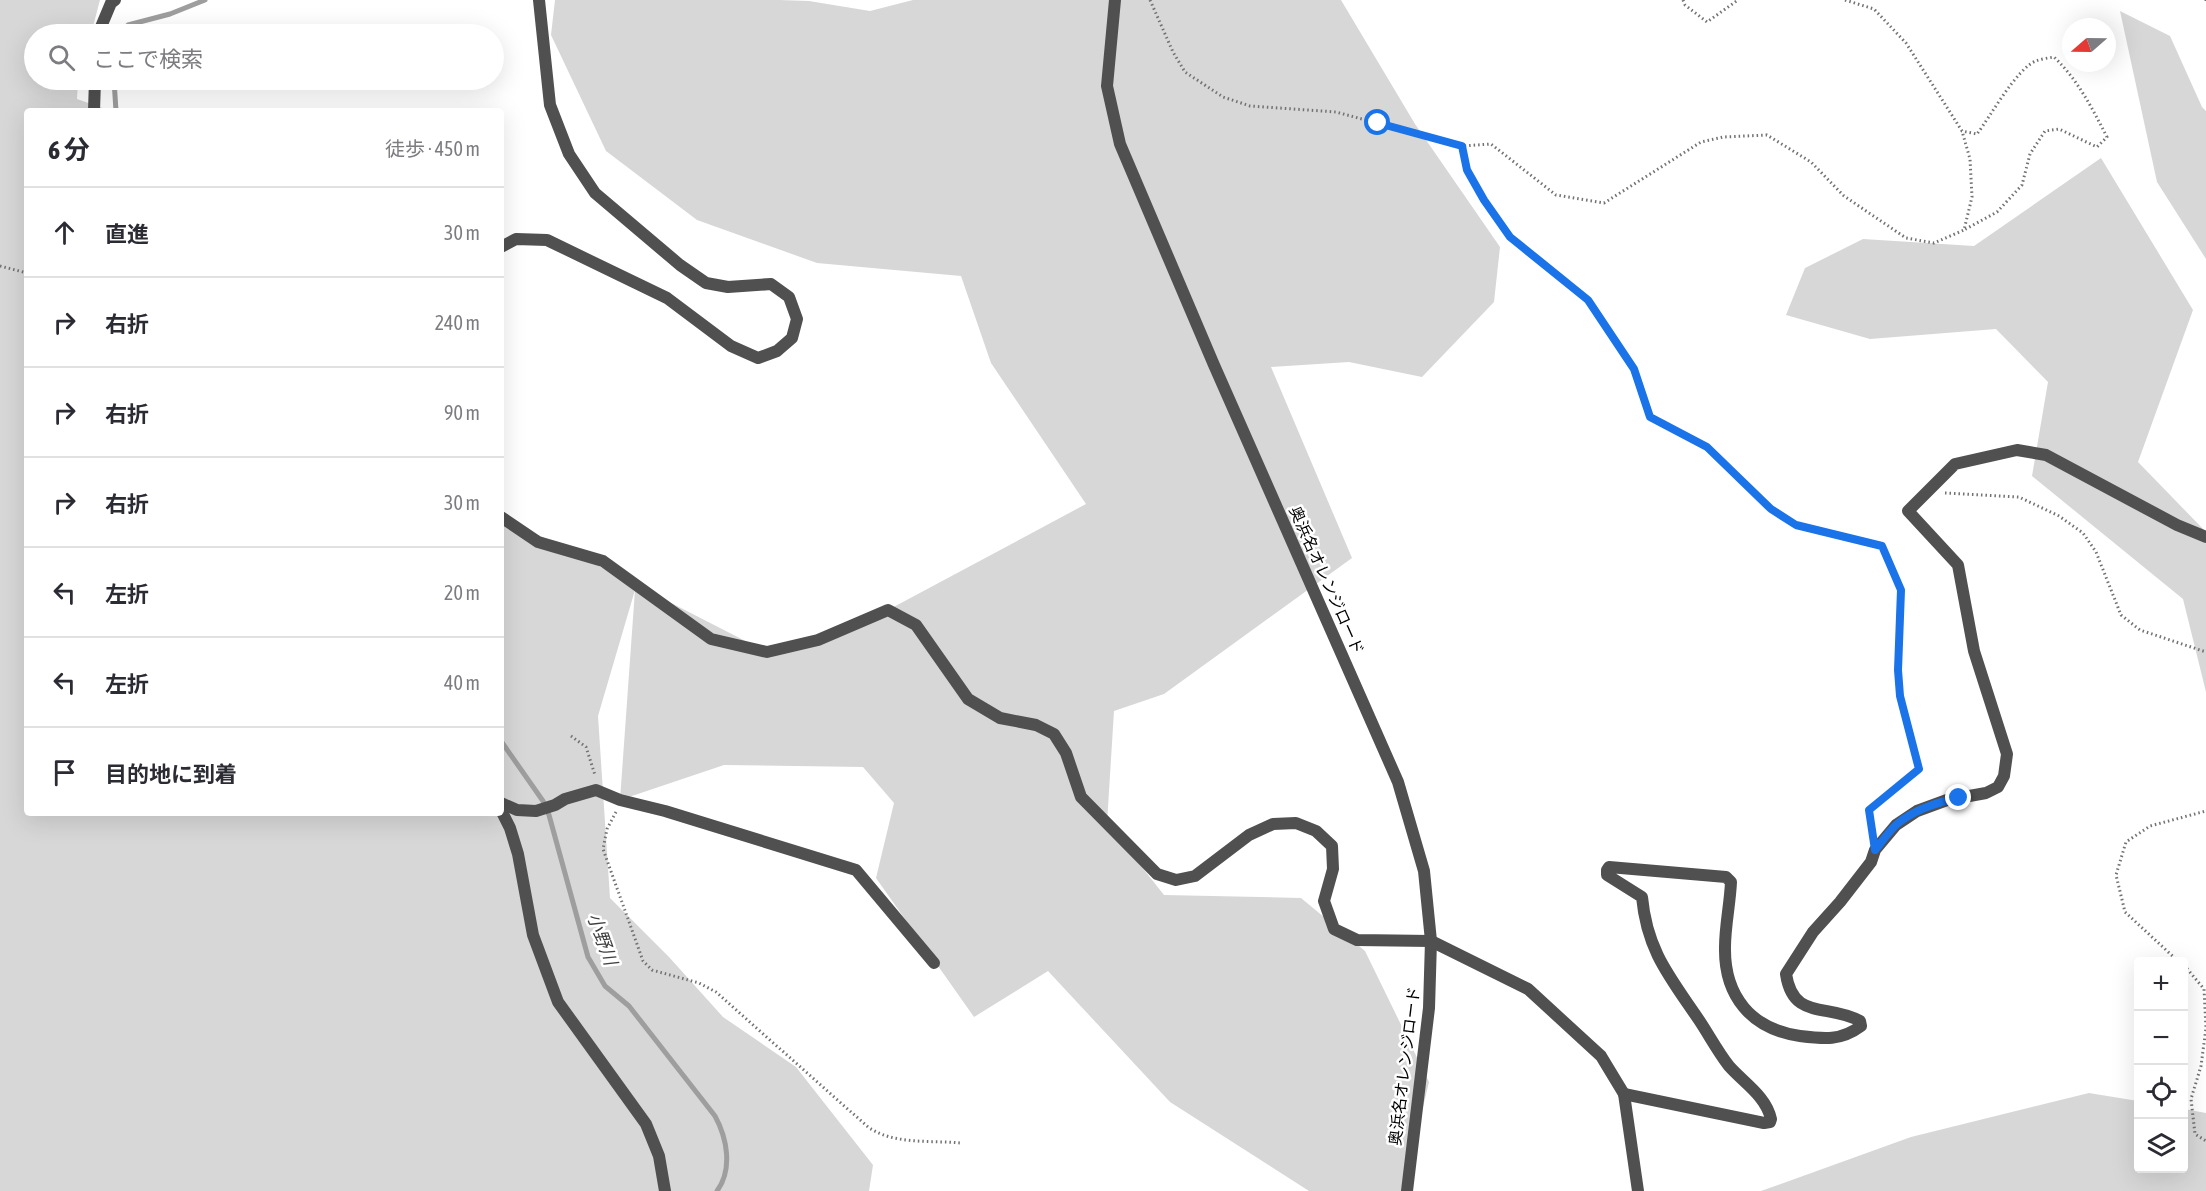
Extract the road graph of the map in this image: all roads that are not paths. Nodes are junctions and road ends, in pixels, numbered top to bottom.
1 (115, 0) edge
2 (539, 0) edge
3 (1115, 0) edge
4 (102, 24) edge
5 (95, 90) edge
6 (94, 108) edge
7 (504, 245) edge
8 (504, 519) edge
9 (2206, 537) edge
10 (504, 804) edge
11 (504, 816) edge
12 (1431, 941) junction
13 (934, 963) dead end
14 (1624, 1094) junction
15 (665, 1191) edge
16 (1407, 1191) edge
17 (1638, 1191) edge

1 - 4 street
2 - 7 street
3 - 12 street, 奥浜名オレンジロード
5 - 6 street
8 - 12 street
9 - 14 street
10 - 13 street
11 - 15 street
12 - 14 street
12 - 16 street, 奥浜名オレンジロード
14 - 17 street

